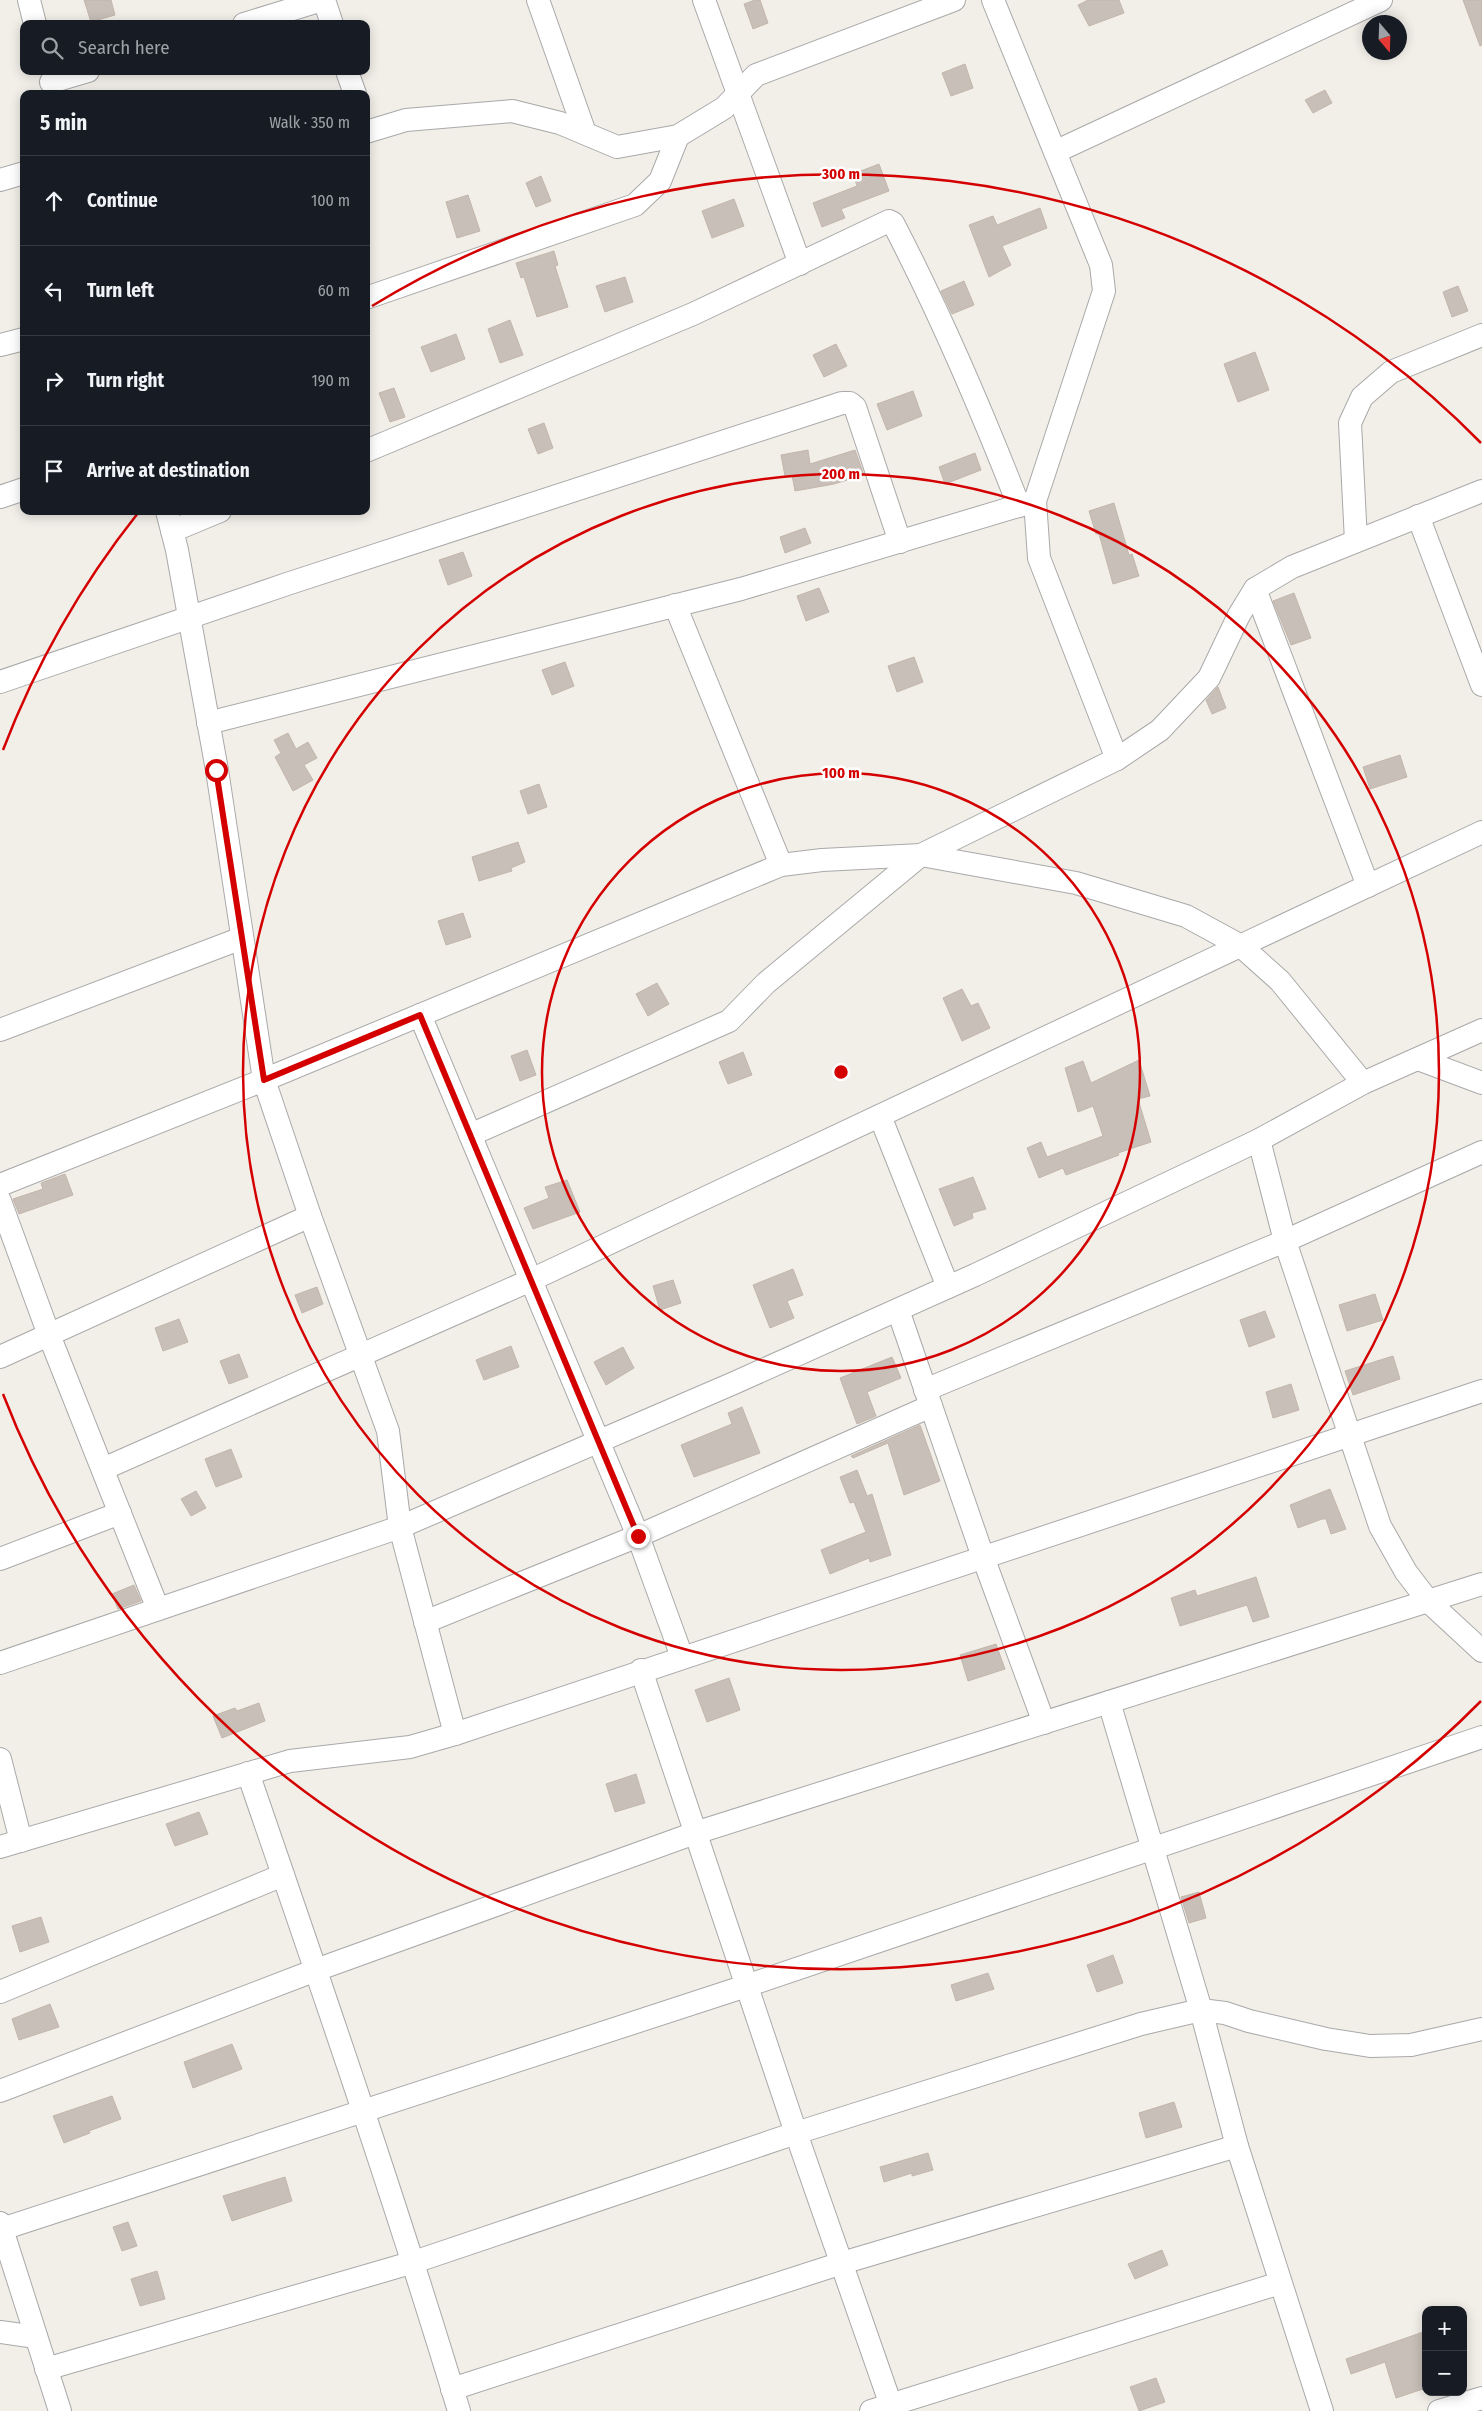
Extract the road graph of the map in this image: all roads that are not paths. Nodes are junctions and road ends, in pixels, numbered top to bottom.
1 (28, 0) edge
2 (323, 0) edge
3 (538, 0) edge
4 (704, 0) edge
5 (954, 0) edge
6 (1381, 0) edge
7 (1000, 2) edge
8 (34, 20) edge
9 (257, 20) edge
10 (330, 20) edge
11 (75, 75) edge
12 (348, 75) edge
13 (51, 82) edge
14 (354, 90) edge
15 (738, 93) junction
16 (370, 130) edge
17 (584, 133) junction
18 (678, 136) junction
19 (1055, 152) junction
20 (20, 174) edge
21 (0, 180) edge
22 (800, 264) junction
23 (370, 297) edge
24 (1482, 335) edge
25 (20, 340) edge
26 (0, 345) edge
27 (370, 448) edge
28 (20, 490) edge
29 (1482, 490) edge
30 (0, 497) edge
31 (1027, 504) junction
32 (200, 515) edge
33 (1418, 516) junction
34 (170, 521) edge
35 (1356, 541) junction
36 (900, 542) junction
37 (1255, 589) junction
38 (676, 605) junction
39 (189, 616) junction
40 (0, 682) edge
41 (1482, 685) edge
42 (208, 723) junction
43 (1117, 759) junction
44 (1482, 832) edge
45 (920, 854) junction
46 (781, 865) junction
47 (1368, 886) junction
48 (242, 938) junction
49 (1241, 946) junction
50 (420, 1015) junction
51 (0, 1030) edge
52 (1482, 1030) edge
53 (1418, 1059) junction
54 (264, 1080) junction
55 (1363, 1083) junction
56 (1482, 1083) edge
57 (880, 1116) junction
58 (470, 1134) junction
59 (1259, 1140) junction
60 (1482, 1152) edge
61 (0, 1184) edge
62 (0, 1201) edge
63 (310, 1216) junction
64 (1285, 1241) junction
65 (531, 1280) junction
66 (948, 1287) junction
67 (898, 1310) junction
68 (49, 1335) junction
69 (0, 1357) edge
70 (360, 1357) junction
71 (1482, 1391) edge
72 (928, 1398) junction
73 (1351, 1434) junction
74 (599, 1441) junction
75 (103, 1469) junction
76 (120, 1513) junction
77 (400, 1527) junction
78 (638, 1536) junction
79 (983, 1556) junction
80 (0, 1559) edge
81 (1482, 1584) edge
82 (1429, 1602) junction
83 (158, 1609) junction
84 (425, 1622) junction
85 (1482, 1651) edge
86 (682, 1656) junction
87 (0, 1663) edge
88 (641, 1670) junction
89 (1109, 1702) junction
90 (1044, 1723) junction
91 (455, 1734) junction
92 (1482, 1737) edge
93 (0, 1759) edge
94 (248, 1773) junction
95 (695, 1833) junction
96 (10, 1844) edge
97 (1152, 1850) junction
98 (283, 1875) junction
99 (316, 1970) junction
100 (746, 1986) junction
101 (0, 1992) edge
102 (1201, 2010) junction
103 (1482, 2029) edge
104 (0, 2091) edge
105 (364, 2110) junction
106 (796, 2133) junction
107 (1236, 2146) junction
108 (1, 2226) edge
109 (414, 2262) junction
110 (842, 2264) junction
111 (1280, 2283) junction
112 (0, 2332) edge
113 (36, 2337) junction
114 (46, 2369) junction
115 (1482, 2398) edge
116 (454, 2405) edge
117 (885, 2409) edge
118 (60, 2411) edge
119 (1322, 2411) edge
120 (1439, 2411) edge

1 - 8 street
2 - 9 street
2 - 10 street
3 - 17 street
4 - 15 street
5 - 15 street
6 - 19 street
7 - 19 street
11 - 13 street
12 - 14 street
15 - 18 street
15 - 22 street
16 - 17 street
17 - 18 street
18 - 23 street
19 - 31 street
20 - 21 street
22 - 27 street
22 - 31 street
24 - 35 street
25 - 26 street
28 - 30 street
29 - 33 street
31 - 36 street
31 - 43 street
32 - 34 street
33 - 35 street
33 - 41 street
34 - 39 street
35 - 37 street
36 - 38 street
36 - 39 street
37 - 43 street
37 - 47 street
38 - 42 street
38 - 46 street
39 - 40 street
39 - 42 street
42 - 48 street
43 - 45 street
44 - 47 street
45 - 46 street
45 - 49 street
45 - 58 street
46 - 50 street
47 - 49 street
48 - 51 street
48 - 54 street
49 - 55 street
49 - 57 street
50 - 54 street
50 - 58 street
52 - 53 street
53 - 55 street
53 - 56 street
54 - 61 street
54 - 63 street
55 - 59 street
57 - 65 street
57 - 66 street
58 - 65 street
59 - 64 street
59 - 66 street
60 - 64 street
62 - 68 street
63 - 68 street
63 - 70 street
64 - 72 street
64 - 73 street
65 - 70 street
65 - 74 street
66 - 67 street
67 - 72 street
67 - 74 street
68 - 69 street
68 - 75 street
70 - 75 street
70 - 77 street
71 - 73 street
72 - 78 street
72 - 79 street
73 - 79 street
73 - 82 street
74 - 77 street
74 - 78 street
75 - 76 street
76 - 80 street
76 - 83 street
77 - 83 street
77 - 84 street
78 - 84 street
78 - 86 street
79 - 86 street
79 - 90 street
81 - 82 street
82 - 85 street
82 - 89 street
83 - 87 street
84 - 91 street
86 - 88 street
88 - 91 street
88 - 95 street
89 - 90 street
89 - 97 street
90 - 95 street
91 - 94 street
92 - 97 street
93 - 96 street
94 - 96 street
94 - 98 street
95 - 99 street
95 - 100 street
97 - 100 street
97 - 102 street
98 - 99 street
98 - 101 street
99 - 104 street
99 - 105 street
100 - 105 street
100 - 106 street
102 - 103 street
102 - 106 street
102 - 107 street
105 - 108 street
105 - 109 street
106 - 109 street
106 - 110 street
107 - 110 street
107 - 111 street
108 - 113 street
109 - 114 street
109 - 116 street
110 - 116 street
110 - 117 street
111 - 117 street
111 - 119 street
112 - 113 street
113 - 114 street
114 - 118 street
115 - 120 street

